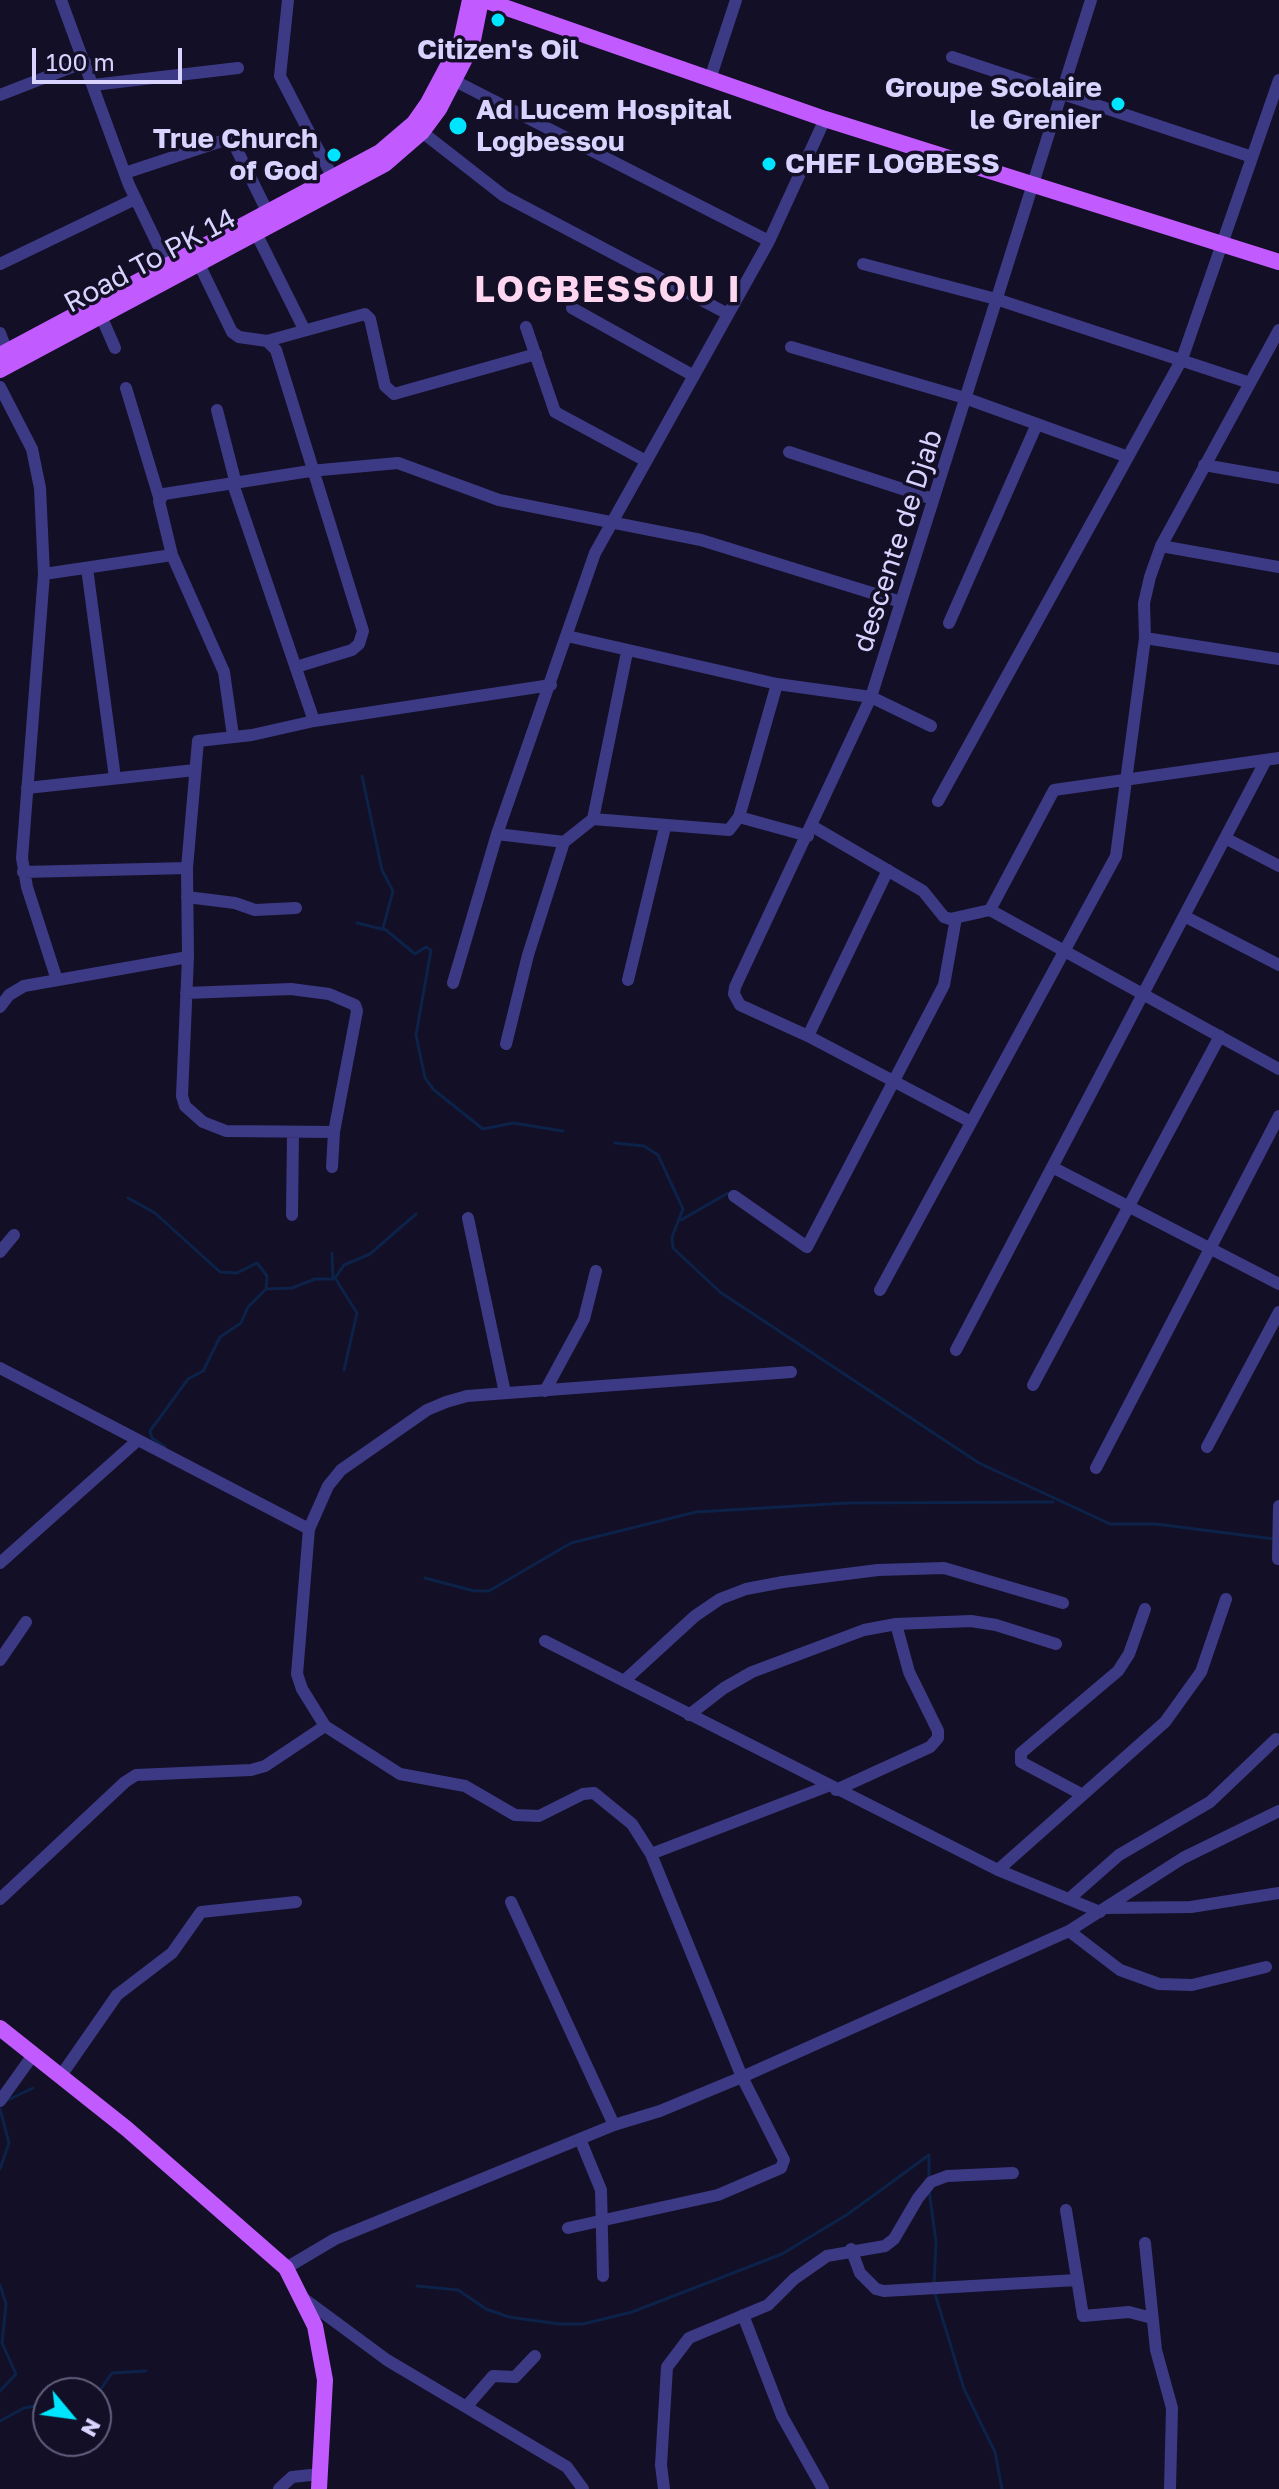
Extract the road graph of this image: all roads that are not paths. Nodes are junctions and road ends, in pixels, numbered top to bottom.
1 (61, 0) edge
2 (288, 0) edge
3 (470, 0) edge
4 (482, 0) edge
5 (736, 0) edge
6 (1091, 0) edge
7 (472, 24) junction
8 (952, 57) dead end
9 (85, 62) junction
10 (238, 68) dead end
11 (710, 79) junction
12 (1279, 80) edge
13 (455, 81) junction
14 (93, 85) junction
15 (1061, 93) junction
16 (0, 95) edge
17 (825, 119) junction
18 (1264, 124) junction
19 (1279, 128) edge
20 (422, 132) junction
21 (1252, 157) junction
22 (125, 173) junction
23 (334, 180) junction
24 (1033, 184) junction
25 (135, 199) junction
26 (267, 211) junction
27 (256, 233) junction
28 (769, 241) junction
29 (1222, 244) junction
30 (1279, 262) edge
31 (0, 264) edge
32 (199, 264) junction
33 (863, 264) dead end
34 (168, 266) junction
35 (996, 299) junction
36 (572, 308) dead end
37 (728, 314) junction
38 (101, 316) junction
39 (526, 327) dead end
40 (304, 329) junction
41 (1279, 330) edge
42 (0, 333) edge
43 (267, 341) junction
44 (791, 347) dead end
45 (115, 348) dead end
46 (536, 354) junction
47 (1182, 359) junction
48 (5, 360) edge
49 (694, 376) junction
50 (1250, 383) junction
51 (0, 387) edge
52 (126, 388) dead end
53 (967, 399) junction
54 (217, 410) dead end
55 (1037, 424) junction
56 (789, 452) dead end
57 (1128, 457) junction
58 (646, 461) junction
59 (1204, 465) junction
60 (310, 471) junction
61 (1279, 478) edge
62 (234, 484) junction
63 (159, 497) junction
64 (933, 499) junction
65 (613, 521) junction
66 (1161, 546) junction
67 (172, 555) junction
68 (1279, 567) edge
69 (87, 568) junction
70 (44, 574) junction
71 (901, 602) junction
72 (949, 623) dead end
73 (567, 636) junction
74 (1145, 638) junction
75 (627, 652) junction
76 (1279, 659) edge
77 (296, 667) junction
78 (777, 684) junction
79 (551, 685) junction
80 (872, 697) junction
81 (314, 721) junction
82 (931, 726) dead end
83 (233, 736) junction
84 (1272, 759) edge
85 (195, 770) junction
86 (115, 778) junction
87 (1125, 782) junction
88 (27, 788) junction
89 (938, 801) dead end
90 (739, 817) junction
91 (593, 819) junction
92 (665, 827) junction
93 (810, 831) junction
94 (497, 834) junction
95 (1225, 838) junction
96 (564, 842) junction
97 (1279, 866) edge
98 (187, 868) junction
99 (888, 870) junction
100 (23, 872) junction
101 (187, 897) junction
102 (296, 908) dead end
103 (990, 910) junction
104 (1184, 916) junction
105 (956, 918) junction
106 (1064, 951) junction
107 (188, 957) junction
108 (1279, 965) edge
109 (57, 980) junction
110 (628, 980) dead end
111 (453, 983) dead end
112 (186, 993) junction
113 (1143, 994) junction
114 (0, 1007) edge
115 (808, 1036) junction
116 (1220, 1036) junction
117 (506, 1044) dead end
118 (1279, 1069) edge
119 (894, 1082) junction
120 (1279, 1116) edge
121 (971, 1122) junction
122 (293, 1132) junction
123 (334, 1132) junction
124 (332, 1167) dead end
125 (1052, 1167) junction
126 (734, 1196) dead end
127 (1129, 1207) junction
128 (292, 1215) dead end
129 (468, 1218) dead end
130 (14, 1235) dead end
131 (1209, 1248) junction
132 (0, 1252) edge
133 (596, 1271) dead end
134 (1279, 1284) edge
135 (880, 1290) dead end
136 (1279, 1312) edge
137 (956, 1350) dead end
138 (0, 1368) edge
139 (791, 1372) dead end
140 (1033, 1385) dead end
141 (545, 1391) junction
142 (505, 1393) junction
143 (138, 1440) junction
144 (1207, 1447) dead end
145 (1096, 1468) dead end
146 (1279, 1506) edge
147 (309, 1529) junction
148 (1278, 1559) edge
149 (0, 1563) edge
150 (1226, 1599) dead end
151 (1063, 1603) dead end
152 (1145, 1609) dead end
153 (26, 1622) dead end
154 (896, 1624) junction
155 (545, 1641) dead end
156 (1056, 1644) dead end
157 (0, 1660) edge
158 (624, 1681) junction
159 (689, 1715) junction
160 (325, 1726) junction
161 (1276, 1739) dead end
162 (832, 1788) junction
163 (1083, 1795) junction
164 (1279, 1811) edge
165 (651, 1854) junction
166 (998, 1870) junction
167 (1279, 1893) edge
168 (0, 1899) edge
169 (1069, 1899) junction
170 (296, 1902) dead end
171 (511, 1902) dead end
172 (1104, 1910) junction
173 (1069, 1931) junction
174 (1266, 1967) dead end
175 (0, 2028) edge
176 (33, 2055) junction
177 (60, 2077) junction
178 (742, 2077) junction
179 (0, 2101) edge
180 (614, 2125) junction
181 (580, 2139) junction
182 (1013, 2173) dead end
183 (1066, 2210) dead end
184 (602, 2220) junction
185 (568, 2228) dead end
186 (1145, 2243) dead end
187 (851, 2249) junction
188 (286, 2268) junction
189 (603, 2276) dead end
190 (1077, 2280) junction
191 (300, 2296) junction
192 (743, 2315) junction
193 (1152, 2318) junction
194 (535, 2356) dead end
195 (466, 2407) junction
196 (319, 2482) edge
197 (279, 2489) edge
198 (583, 2489) edge
199 (664, 2489) edge
200 (823, 2489) edge
201 (1170, 2489) edge

1 - 9 street
2 - 23 street
3 - 7 main road
4 - 7 main road
4 - 11 main road
5 - 11 street
6 - 15 street
7 - 13 main road, Road To PK 14
7 - 23 main road, Road To PK 14
8 - 15 street
9 - 14 street
9 - 16 street
10 - 14 street
11 - 17 main road
12 - 18 street
13 - 20 main road, Road To PK 14
13 - 28 street
14 - 22 street
15 - 21 street
15 - 24 street
17 - 24 main road
17 - 28 street
18 - 19 street
18 - 21 street
20 - 27 main road, Road To PK 14
20 - 37 street
21 - 29 street
22 - 25 street
22 - 26 street
23 - 26 main road, Road To PK 14
24 - 29 main road
24 - 35 street
25 - 31 street
25 - 34 street
26 - 34 main road, Road To PK 14
27 - 32 main road, Road To PK 14
27 - 40 street
28 - 37 street
29 - 30 main road
29 - 47 street
32 - 38 main road, Road To PK 14
32 - 43 street
33 - 35 street
34 - 48 main road, Road To PK 14
35 - 47 street
35 - 53 street
36 - 49 street
37 - 49 street
38 - 45 street
38 - 48 main road, Road To PK 14
39 - 46 street
40 - 43 street
40 - 46 street
41 - 50 street
42 - 48 street
43 - 60 street
44 - 53 street
46 - 58 street
47 - 50 street
47 - 57 street
49 - 58 street
50 - 59 street
51 - 70 street
52 - 63 street
53 - 55 street
53 - 64 street
53 - 80 street, descente de Djab
54 - 62 street
55 - 57 street
55 - 72 street
56 - 64 street
57 - 89 street
58 - 65 street
59 - 61 street
59 - 66 street
60 - 62 street
60 - 65 street
60 - 77 street
62 - 63 street
62 - 77 street
63 - 67 street
64 - 71 street
65 - 71 street
65 - 73 street
66 - 68 street
66 - 74 street
67 - 69 street
67 - 83 street
69 - 70 street
69 - 86 street
70 - 88 street
71 - 80 street
73 - 75 street
73 - 79 street
74 - 76 street
74 - 87 street
75 - 78 street
75 - 91 street
77 - 81 street
78 - 80 street
78 - 90 street
79 - 81 street
79 - 94 street
80 - 82 street
80 - 93 street
81 - 83 street
83 - 85 street
84 - 87 street
84 - 95 street
85 - 86 street
85 - 98 street
86 - 88 street
87 - 103 street
87 - 106 street
88 - 100 street
90 - 92 street
90 - 93 street
91 - 92 street
91 - 96 street
92 - 110 street
93 - 99 street
93 - 115 street
94 - 96 street
94 - 111 street
95 - 97 street
95 - 104 street
96 - 117 street
98 - 100 street
98 - 101 street
99 - 105 street
99 - 115 street
100 - 109 street
101 - 102 street
101 - 107 street
103 - 105 street
103 - 106 street
104 - 108 street
104 - 113 street
105 - 119 street
106 - 113 street
106 - 121 street
107 - 109 street
107 - 112 street
109 - 114 street
112 - 122 street
112 - 123 street
113 - 116 street
113 - 125 street
115 - 119 street
116 - 118 street
116 - 127 street
119 - 121 street
119 - 126 street
120 - 131 street
121 - 135 street
122 - 123 street
122 - 128 street
123 - 124 street
125 - 127 street
125 - 137 street
127 - 131 street
127 - 140 street
129 - 142 street
130 - 132 street
131 - 134 street
131 - 145 street
133 - 141 street
136 - 144 street
138 - 143 street
139 - 141 street
141 - 142 street
142 - 147 street
143 - 147 street
143 - 149 street
146 - 148 street
147 - 160 street
150 - 163 street
151 - 158 street
152 - 163 street
153 - 157 street
154 - 156 street
154 - 159 street
154 - 162 street
155 - 158 street
158 - 159 street
159 - 162 street
160 - 165 street
160 - 168 street
161 - 169 street
162 - 165 street
162 - 166 street
163 - 166 street
164 - 172 street
165 - 178 street
166 - 169 street
167 - 172 street
169 - 172 street
170 - 177 street
171 - 180 street
172 - 173 street
173 - 174 street
173 - 178 street
175 - 176 main road
176 - 177 main road
176 - 179 street
177 - 188 main road
178 - 180 street
178 - 184 street
180 - 181 street
181 - 184 street
181 - 188 street
182 - 187 street
183 - 190 street
184 - 185 street
184 - 189 street
186 - 193 street
187 - 190 street
187 - 192 street
188 - 191 main road
190 - 193 street
191 - 195 street
191 - 196 main road
192 - 199 street
192 - 200 street
193 - 201 street
194 - 195 street
195 - 198 street
196 - 197 street

